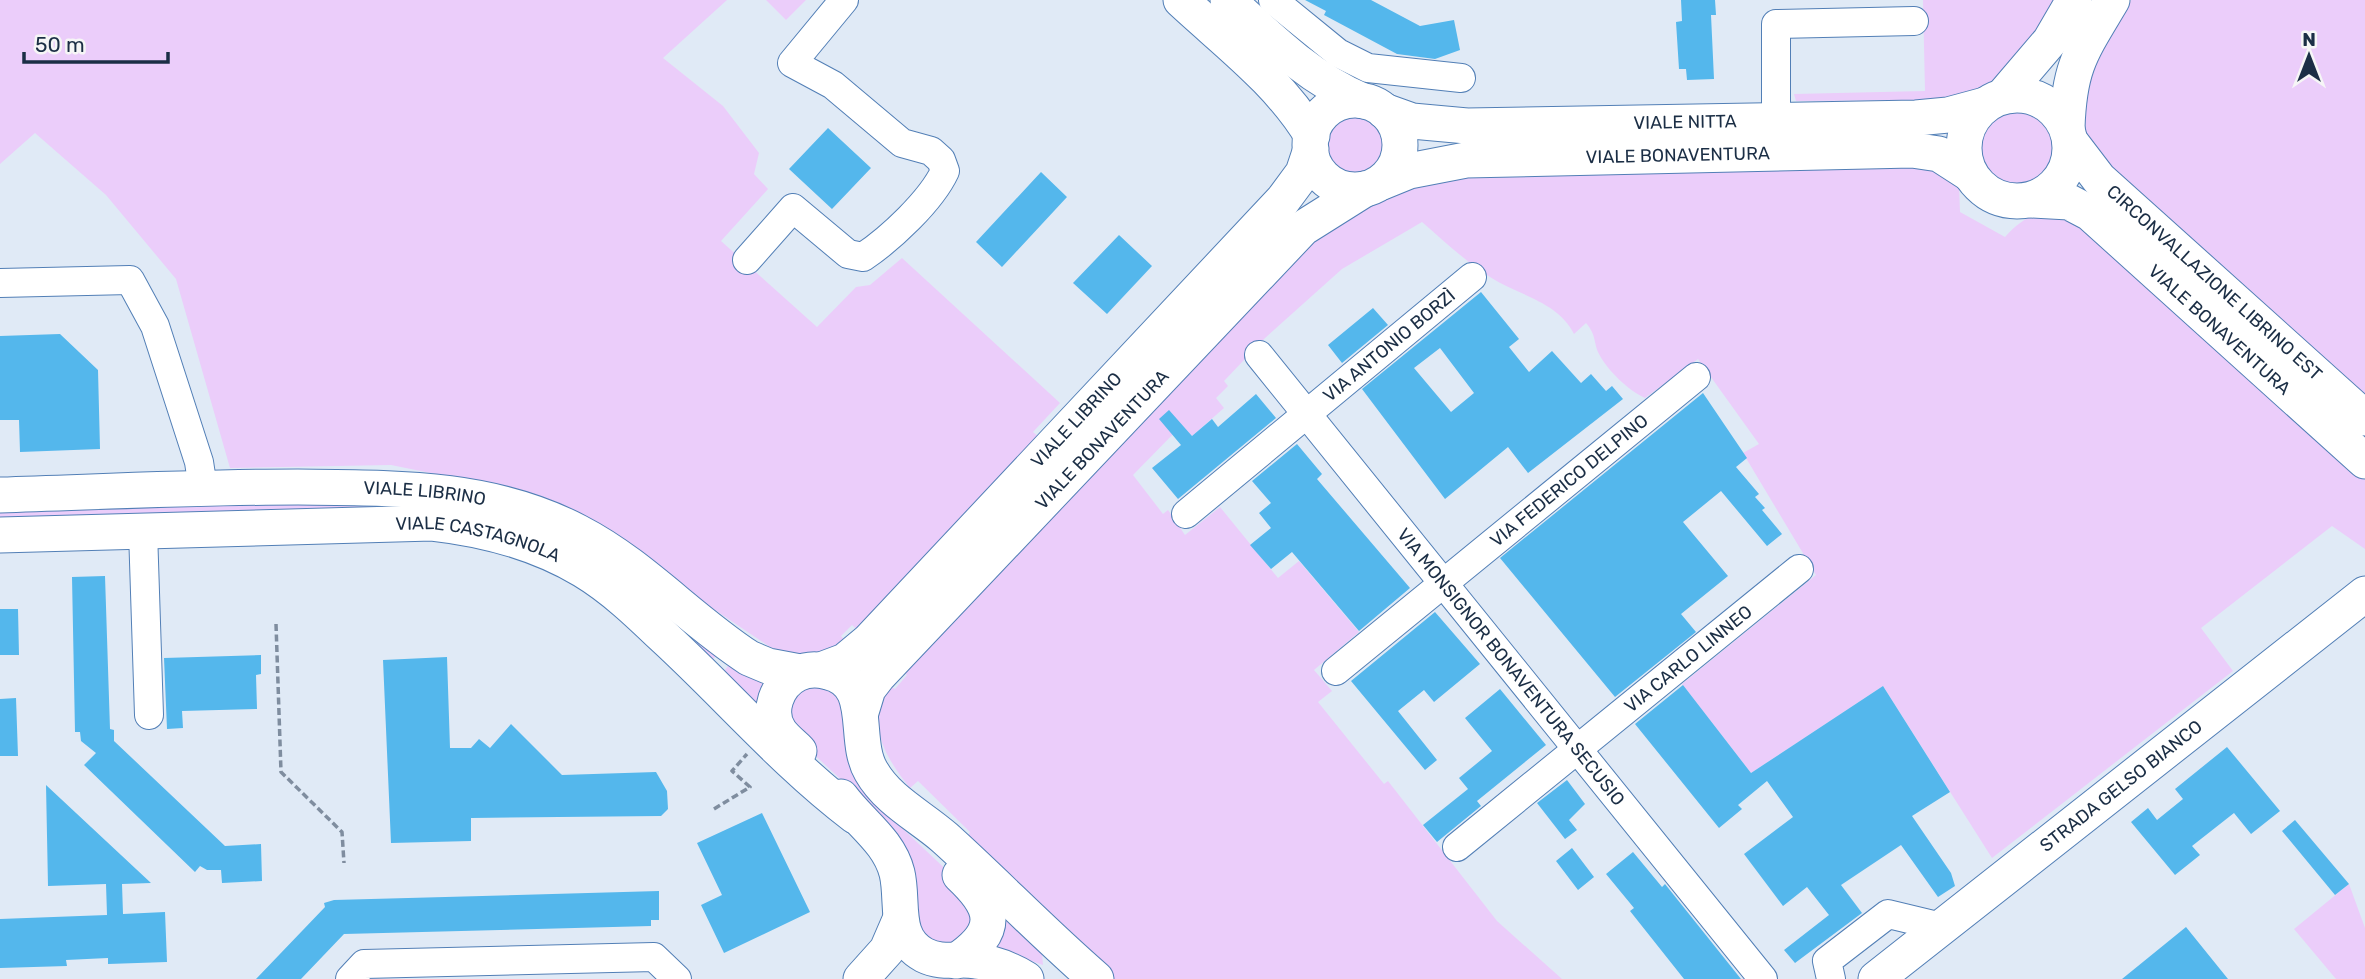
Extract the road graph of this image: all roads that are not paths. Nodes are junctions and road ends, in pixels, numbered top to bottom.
1 (844, 0) edge
2 (1181, 0) edge
3 (1227, 0) edge
4 (1273, 0) edge
5 (2074, 0) edge
6 (2112, 0) edge
7 (1914, 20) dead end
8 (1461, 78) dead end
9 (1994, 101) junction
10 (1373, 106) junction
11 (1776, 121) junction
12 (2068, 135) junction
13 (1311, 143) junction
14 (1970, 174) junction
15 (1373, 185) junction
16 (2031, 200) junction
17 (747, 260) dead end
18 (1472, 277) dead end
19 (0, 283) edge
20 (1259, 355) dead end
21 (1696, 377) dead end
22 (1307, 415) junction
23 (2365, 418) edge
24 (1061, 457) junction
25 (2365, 461) edge
26 (203, 488) junction
27 (0, 495) edge
28 (1186, 514) dead end
29 (144, 531) junction
30 (0, 535) edge
31 (1799, 569) dead end
32 (1442, 582) junction
33 (2365, 594) edge
34 (880, 651) junction
35 (810, 671) junction
36 (1336, 671) dead end
37 (861, 712) junction
38 (149, 715) dead end
39 (1577, 749) junction
40 (899, 804) junction
41 (855, 816) junction
42 (1457, 846) dead end
43 (900, 920) junction
44 (1942, 927) junction
45 (1037, 928) junction
46 (950, 961) junction
47 (350, 979) edge
48 (677, 979) edge
49 (861, 979) edge
50 (906, 979) edge
51 (1026, 979) edge
52 (1081, 979) edge
53 (1096, 979) edge
54 (1763, 979) edge
55 (1831, 979) edge
56 (1876, 979) edge

1 - 17 street
2 - 13 main road
3 - 10 main road, VIALE NITTA
4 - 8 street
5 - 9 main road
6 - 12 main road
7 - 11 street
9 - 11 main road, VIALE NITTA
9 - 12 main road
9 - 14 main road
10 - 11 main road, VIALE NITTA
10 - 13 main road
10 - 15 main road
12 - 16 main road
12 - 23 main road, CIRCONVALLAZIONE LIBRINO EST
13 - 15 main road
13 - 24 main road, VIALE LIBRINO
14 - 15 main road, VIALE BONAVENTURA
14 - 16 main road
15 - 24 main road, VIALE BONAVENTURA
16 - 25 main road, VIALE BONAVENTURA
18 - 22 street, VIA ANTONIO BORZÌ
19 - 26 street
20 - 22 street, VIA MONSIGNOR BONAVENTURA SECUSIO
21 - 32 street, VIA FEDERICO DELPINO
22 - 28 street, VIA ANTONIO BORZÌ
22 - 32 street, VIA MONSIGNOR BONAVENTURA SECUSIO
24 - 34 main road, VIALE BONAVENTURA
26 - 27 main road, VIALE LIBRINO
26 - 35 main road, VIALE LIBRINO
29 - 30 main road, VIALE CASTAGNOLA
29 - 38 street
29 - 41 main road, VIALE CASTAGNOLA
31 - 39 street, VIA CARLO LINNEO
32 - 36 street, VIA FEDERICO DELPINO
32 - 39 street, VIA MONSIGNOR BONAVENTURA SECUSIO
33 - 44 main road, STRADA GELSO BIANCO
34 - 35 main road
34 - 37 main road, VIALE BONAVENTURA
35 - 37 main road, VIALE LIBRINO
35 - 41 main road
37 - 40 main road
39 - 42 street, VIA CARLO LINNEO
39 - 54 street, VIA MONSIGNOR BONAVENTURA SECUSIO
40 - 45 main road
40 - 46 main road
41 - 43 main road
43 - 46 main road
43 - 49 main road
44 - 55 street
44 - 56 main road, STRADA GELSO BIANCO
45 - 52 main road
45 - 53 main road
46 - 50 main road
46 - 51 main road
47 - 48 street

